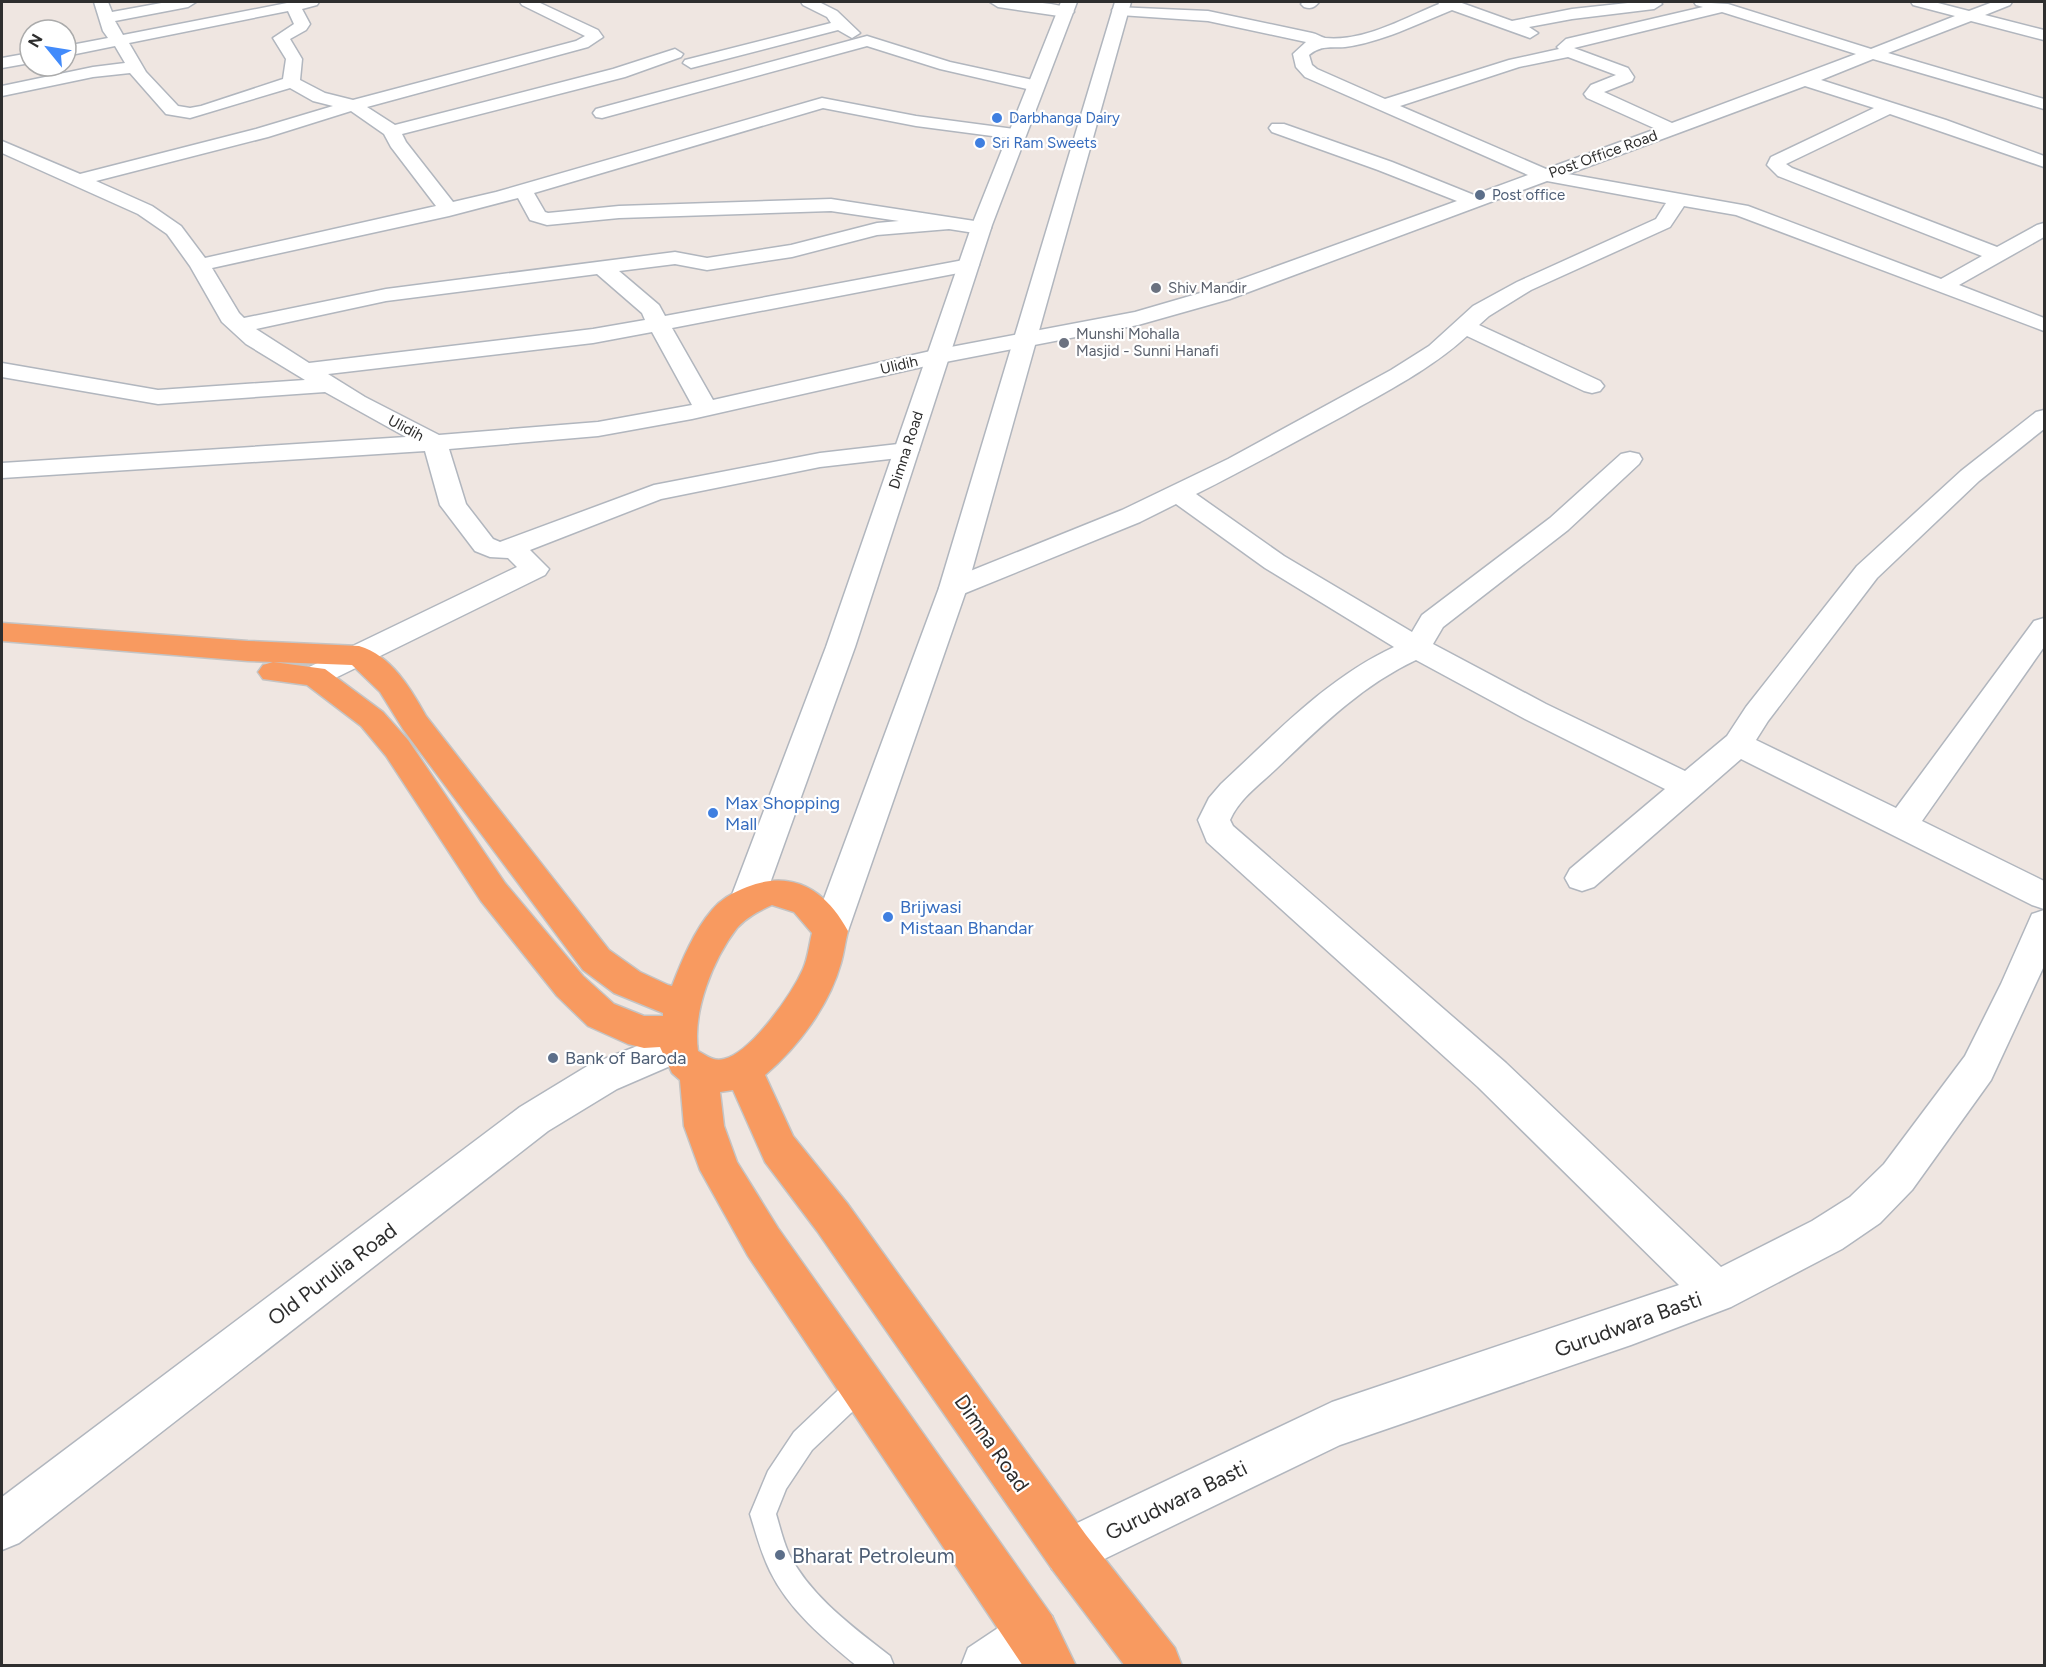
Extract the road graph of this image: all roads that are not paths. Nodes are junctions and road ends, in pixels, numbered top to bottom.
1 (188, 2) edge
2 (312, 2) edge
3 (527, 2) edge
4 (815, 2) edge
5 (998, 2) edge
6 (1667, 2) edge
7 (1701, 2) edge
8 (1918, 2) edge
9 (2005, 2) edge
10 (1449, 3) edge
11 (1731, 4) edge
12 (282, 5) edge
13 (1121, 6) edge
14 (1068, 7) edge
15 (104, 10) edge
16 (1974, 15) junction
17 (841, 26) junction
18 (1511, 26) junction
19 (2044, 35) edge
20 (119, 40) junction
21 (867, 41) junction
22 (1314, 43) junction
23 (78, 49) edge
24 (1567, 49) junction
25 (675, 54) dead end
26 (1872, 54) junction
27 (18, 60) edge
28 (2, 63) edge
29 (691, 63) dead end
30 (136, 67) junction
31 (619, 74) junction
32 (1805, 80) junction
33 (291, 82) junction
34 (1036, 86) junction
35 (2034, 86) dead end
36 (2, 91) edge
37 (2013, 95) junction
38 (656, 99) junction
39 (2044, 104) edge
40 (353, 105) junction
41 (1385, 105) junction
42 (1890, 107) junction
43 (676, 111) dead end
44 (602, 113) dead end
45 (695, 124) dead end
46 (1278, 128) dead end
47 (1671, 129) junction
48 (392, 131) junction
49 (1015, 134) junction
50 (715, 136) junction
51 (6, 152) edge
52 (2044, 162) edge
53 (1544, 175) junction
54 (79, 180) junction
55 (523, 190) junction
56 (1680, 198) junction
57 (1473, 201) junction
58 (449, 210) junction
59 (946, 224) junction
60 (981, 228) junction
61 (2044, 229) edge
62 (1998, 255) junction
63 (200, 265) junction
64 (969, 265) junction
65 (600, 266) junction
66 (1943, 286) junction
67 (658, 322) junction
68 (2044, 325) edge
69 (240, 326) junction
70 (1464, 326) junction
71 (1024, 340) junction
72 (935, 357) junction
73 (2, 370) edge
74 (304, 370) junction
75 (330, 385) junction
76 (1592, 386) dead end
77 (706, 409) junction
78 (2044, 417) edge
79 (435, 443) junction
80 (907, 450) junction
81 (1630, 459) dead end
82 (2, 471) edge
83 (1177, 493) junction
84 (513, 548) junction
85 (953, 588) junction
86 (2044, 627) edge
87 (2, 632) edge
88 (1417, 648) junction
89 (2, 650) edge
90 (359, 656) junction
91 (315, 675) junction
92 (1738, 744) junction
93 (1688, 786) junction
94 (1901, 825) junction
95 (1582, 878) dead end
96 (2044, 896) edge
97 (747, 900) junction
98 (2044, 924) edge
99 (830, 931) junction
100 (685, 1039) junction
101 (743, 1069) junction
102 (1716, 1292) junction
103 (861, 1386) junction
104 (2, 1526) edge
105 (1068, 1552) junction
106 (1042, 1650) edge
107 (880, 1665) edge
108 (986, 1665) edge
109 (1157, 1665) edge

1 - 15 street
2 - 12 street
3 - 40 street
4 - 17 street
5 - 14 street
6 - 18 street
7 - 11 street
8 - 16 street
9 - 16 street, Post Office Road
10 - 18 street
10 - 22 street
11 - 24 street
11 - 26 street
12 - 20 street
12 - 33 street
13 - 22 street
13 - 71 street
14 - 34 street, Dimna Road
15 - 20 street
16 - 19 street
16 - 26 street, Post Office Road
17 - 21 street
17 - 29 street
18 - 24 street
20 - 23 street
20 - 30 street
21 - 34 street
21 - 38 street
22 - 41 street
24 - 41 street
24 - 47 street
25 - 31 street
26 - 32 street, Post Office Road
26 - 37 street
27 - 28 street
30 - 33 street
30 - 36 street
31 - 38 street
31 - 48 street
32 - 42 street
32 - 47 street, Post Office Road
33 - 40 street
34 - 49 street, Dimna Road
35 - 37 street
37 - 39 street
38 - 43 street
38 - 44 street
40 - 48 street
40 - 54 street
41 - 53 street
42 - 52 street
42 - 62 street
45 - 50 street
46 - 57 street
47 - 53 street, Post Office Road
48 - 58 street
49 - 50 street
49 - 60 street, Dimna Road
50 - 55 street
51 - 54 street, Ulidih
53 - 56 street
53 - 57 street, Post Office Road
54 - 63 street, Ulidih
55 - 58 street
55 - 59 street
56 - 66 street
56 - 70 street
57 - 71 street, Post Office Road
58 - 63 street
59 - 60 street
59 - 65 street
60 - 64 street, Dimna Road
61 - 62 street
62 - 66 street
63 - 69 street, Ulidih
64 - 67 street
64 - 72 street, Dimna Road
65 - 67 street
65 - 69 street
66 - 68 street
67 - 74 street
67 - 77 street
69 - 74 street, Ulidih
70 - 76 street
70 - 83 street
71 - 72 street, Ulidih
71 - 85 street
72 - 77 street, Ulidih
72 - 80 street, Dimna Road
73 - 75 street
74 - 75 street, Ulidih
75 - 79 street, Ulidih
77 - 79 street, Ulidih
78 - 92 street
79 - 82 street
79 - 84 street
80 - 84 street
80 - 97 street, Dimna Road
81 - 88 street
83 - 85 street
83 - 88 street
84 - 90 street
85 - 99 street
86 - 94 street
87 - 90 highway
88 - 93 street
88 - 102 street
89 - 91 highway
90 - 91 street
90 - 100 highway
91 - 100 highway
92 - 93 street
92 - 94 street
93 - 95 street
94 - 96 street
97 - 99 highway
97 - 100 highway
98 - 102 street, Gurudwara Basti
99 - 101 highway
100 - 101 highway
100 - 103 highway
100 - 104 street, Old Purulia Road
101 - 105 highway, Dimna Road
102 - 105 street, Gurudwara Basti
103 - 106 highway
103 - 107 lane
105 - 109 highway, Dimna Road
106 - 108 street

